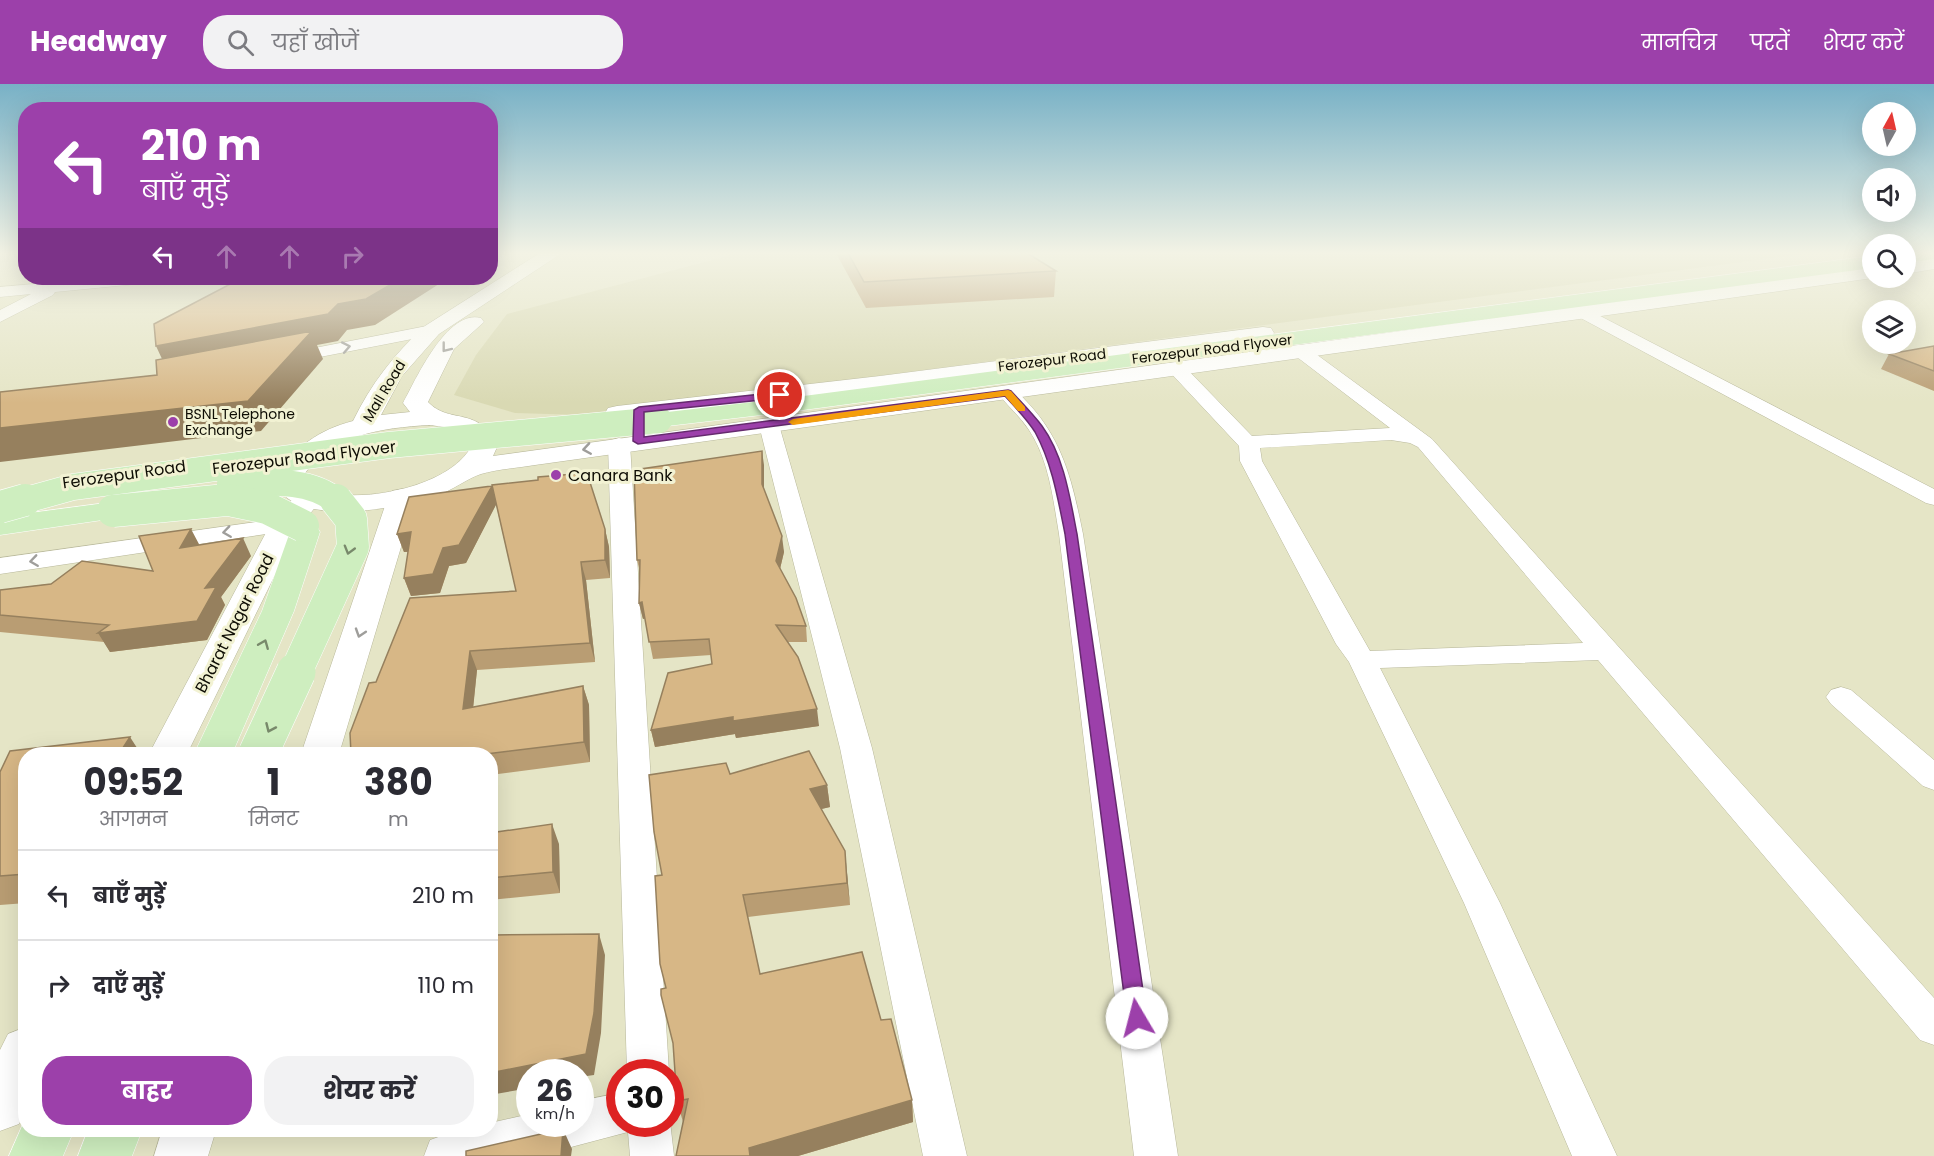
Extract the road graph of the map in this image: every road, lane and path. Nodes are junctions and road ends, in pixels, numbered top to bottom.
1 (27, 303) edge
2 (479, 303) edge
3 (499, 303) edge
4 (1497, 303) edge
5 (1562, 303) edge
6 (1640, 303) edge
7 (1581, 311) junction
8 (0, 317) edge
9 (432, 330) junction
10 (1299, 350) junction
11 (269, 362) edge
12 (1176, 369) junction
13 (1008, 393) junction
14 (649, 415) junction
15 (429, 418) junction
16 (769, 425) junction
17 (363, 427) junction
18 (473, 428) junction
19 (622, 436) junction
20 (1416, 438) junction
21 (319, 445) junction
22 (1250, 445) junction
23 (468, 468) junction
24 (0, 492) edge
25 (402, 497) junction
26 (1934, 498) edge
27 (0, 508) edge
28 (307, 508) junction
29 (0, 525) edge
30 (0, 533) edge
31 (0, 566) edge
32 (1605, 651) junction
33 (1362, 660) junction
34 (1841, 697) dead end
35 (172, 747) edge
36 (216, 747) edge
37 (261, 747) edge
38 (322, 747) edge
39 (1934, 778) edge
40 (1934, 1027) edge
41 (647, 1059) edge
42 (18, 1067) edge
43 (0, 1106) edge
44 (44, 1137) edge
45 (112, 1137) edge
46 (187, 1137) edge
47 (524, 1137) edge
48 (651, 1137) edge
49 (36, 1156) edge
50 (105, 1156) edge
51 (181, 1156) edge
52 (447, 1156) edge
53 (652, 1156) edge
54 (945, 1156) edge
55 (1156, 1156) edge
56 (1595, 1156) edge

1 - 8 street
2 - 9 main road, Mall Road
3 -> 15 main road, Mall Road
4 - 14 main road, Ferozepur Road
5 - 14 main road, Ferozepur Road Flyover
6 - 7 main road
7 - 10 main road
7 - 26 street
11 -> 9 street
9 - 17 main road, Mall Road
10 - 12 main road
10 - 20 street
12 - 13 main road
12 - 22 street
13 - 16 main road
13 - 55 street
14 - 18 main road, Ferozepur Road
14 - 19 main road
15 - 17 main road
15 - 18 main road
16 - 19 main road
16 - 54 street
17 - 21 main road
18 - 23 main road
19 -> 23 main road
19 - 27 main road, Ferozepur Road Flyover, bridge
19 - 41 street
20 - 22 street
20 - 32 street
21 - 24 main road, Ferozepur Road
21 - 28 main road
22 - 33 street
23 - 25 main road
25 - 28 main road
25 -> 38 main road
27 - 28 main road, bridge
28 - 29 main road, bridge
28 - 30 main road
28 -> 31 street
28 - 35 main road, Bharat Nagar Road
36 -> 28 main road
28 -> 37 main road, bridge
32 - 33 street
32 - 40 street
33 - 56 street
34 - 39 street
42 - 43 main road
44 - 49 main road
45 - 50 main road
46 - 51 main road
47 - 52 street
48 - 53 street

